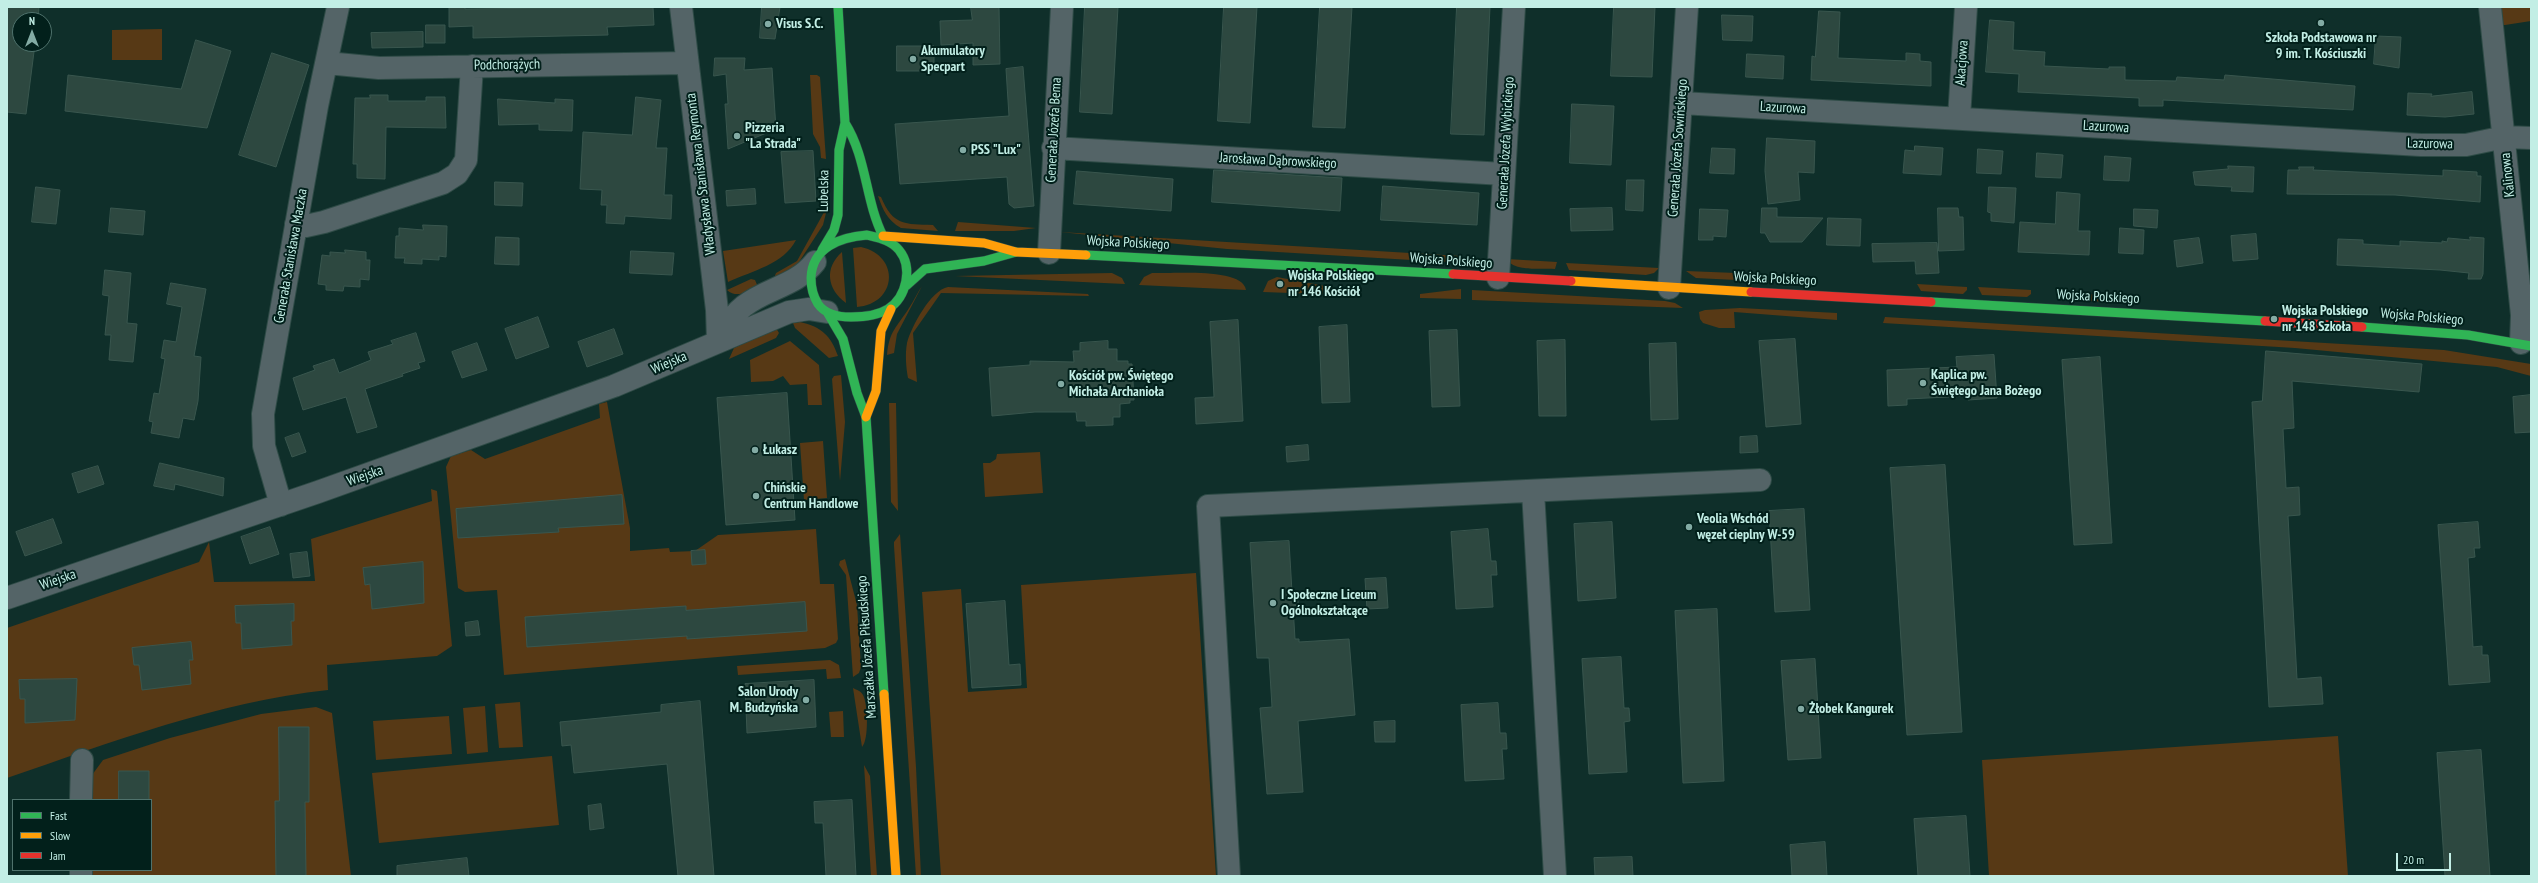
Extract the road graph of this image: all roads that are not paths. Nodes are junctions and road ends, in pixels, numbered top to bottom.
1 (338, 7) edge
2 (681, 7) edge
3 (838, 7) edge
4 (1062, 7) edge
5 (1514, 7) edge
6 (1687, 7) edge
7 (1966, 7) edge
8 (2490, 7) edge
9 (327, 63) junction
10 (688, 63) junction
11 (472, 66) junction
12 (1681, 103) junction
13 (1959, 118) junction
14 (845, 123) junction
15 (2505, 137) junction
16 (2531, 138) edge
17 (1053, 148) junction
18 (1504, 174) junction
19 (296, 224) junction
20 (882, 236) junction
21 (1016, 252) junction
22 (1049, 253) junction
23 (816, 259) junction
24 (1498, 278) junction
25 (906, 286) junction
26 (1669, 288) junction
27 (891, 309) junction
28 (827, 312) junction
29 (718, 341) junction
30 (2526, 345) edge
31 (866, 417) junction
32 (1760, 480) dead end
33 (1533, 491) junction
34 (281, 504) junction
35 (7, 598) edge
36 (82, 760) dead end
37 (81, 799) edge
38 (896, 876) edge
39 (1229, 876) edge
40 (1555, 876) edge

1 - 9 street, Generała Stanisława Maczka
2 - 10 street, Władysława Stanisława Reymonta
3 - 14 street, Lubelska
4 - 17 street, Generała Józefa Bema
5 - 18 street, Generała Józefa Wybickiego
6 - 12 street, Generała Józefa Sowińskiego
7 - 13 street, Akacjowa
8 - 15 street, Kalinowa
9 - 11 street, Podchorążych
9 - 19 street, Generała Stanisława Maczka
10 - 11 street, Podchorążych
10 - 29 street, Władysława Stanisława Reymonta
11 - 19 street
12 - 13 street, Lazurowa
12 - 26 street, Generała Józefa Sowińskiego
13 - 15 street, Lazurowa
14 - 20 street, Lubelska
14 - 23 street, Lubelska
15 - 16 street, Lazurowa
15 - 30 street, Kalinowa
17 - 18 street, Jarosława Dąbrowskiego
17 - 22 street, Generała Józefa Bema
18 - 24 street, Generała Józefa Wybickiego
19 - 34 street, Generała Stanisława Maczka
20 - 21 street, Wojska Polskiego
20 - 23 street
20 - 25 street
21 - 22 street, Wojska Polskiego
21 - 25 street, Wojska Polskiego
22 - 24 street, Wojska Polskiego
23 - 28 street
23 - 29 street
24 - 26 street, Wojska Polskiego
25 - 27 street
26 - 30 street, Wojska Polskiego
27 - 28 street
27 - 31 street, Marszałka Józefa Piłsudskiego
28 - 29 street, Wiejska
28 - 31 street, Marszałka Józefa Piłsudskiego
29 - 34 street, Wiejska
31 - 38 street, Marszałka Józefa Piłsudskiego
32 - 33 street
33 - 39 street
33 - 40 street
34 - 35 street, Wiejska
36 - 37 street

